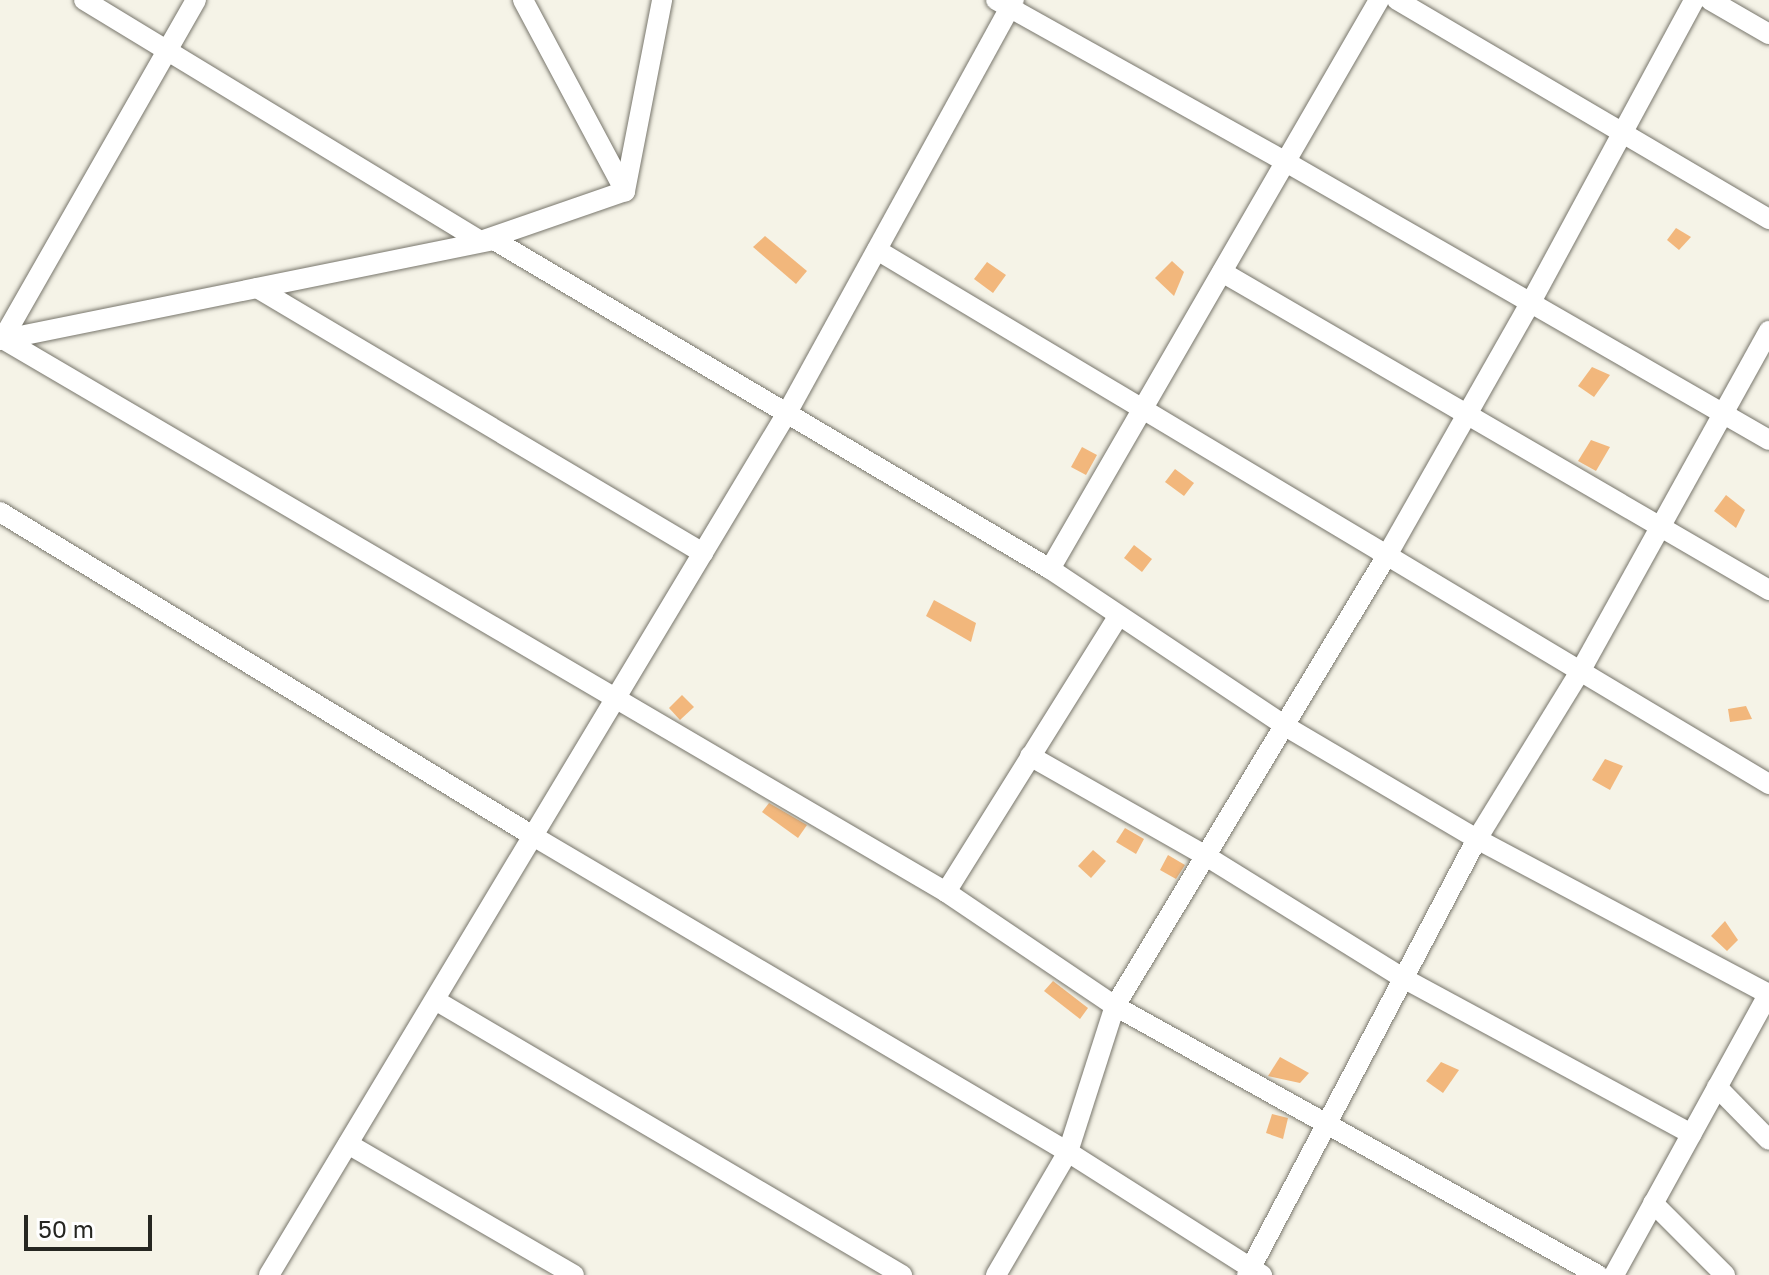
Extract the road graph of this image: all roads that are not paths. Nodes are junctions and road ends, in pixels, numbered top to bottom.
1 (84, 0) edge
2 (196, 0) edge
3 (523, 0) edge
4 (662, 0) edge
5 (1379, 0) edge
6 (1397, 0) edge
7 (1694, 0) edge
8 (1710, 0) edge
9 (1007, 2) edge
10 (1769, 34) edge
11 (168, 52) junction
12 (1621, 133) junction
13 (1286, 162) junction
14 (625, 191) junction
15 (1769, 219) edge
16 (481, 241) junction
17 (877, 250) junction
18 (1222, 272) junction
19 (257, 288) junction
20 (1531, 302) junction
21 (1769, 331) edge
22 (2, 340) edge
23 (1141, 409) junction
24 (787, 413) junction
25 (1468, 413) junction
26 (1724, 413) junction
27 (1769, 440) edge
28 (0, 512) edge
29 (1659, 524) junction
30 (703, 553) junction
31 (1386, 557) junction
32 (1050, 569) junction
33 (1769, 590) edge
34 (1118, 617) junction
35 (1581, 670) junction
36 (616, 699) junction
37 (1285, 726) junction
38 (1030, 756) junction
39 (1769, 784) edge
40 (533, 836) junction
41 (1477, 839) junction
42 (1206, 856) junction
43 (946, 892) junction
44 (1403, 978) junction
45 (1769, 993) edge
46 (435, 1000) junction
47 (1115, 1006) junction
48 (1717, 1087) junction
49 (1326, 1126) junction
50 (1691, 1134) junction
51 (1769, 1140) edge
52 (348, 1144) junction
53 (1068, 1152) junction
54 (1653, 1203) junction
55 (1253, 1273) edge
56 (269, 1275) edge
57 (574, 1275) edge
58 (902, 1275) edge
59 (996, 1275) edge
60 (1598, 1275) edge
61 (1614, 1275) edge
62 (1725, 1275) edge

1 - 11 street
2 - 11 street
3 - 14 street
4 - 14 street
5 - 13 street
6 - 12 street
7 - 12 street
8 - 10 street
9 - 13 street
9 - 17 street
11 - 16 street
11 - 22 street
12 - 15 street
12 - 20 street
13 - 18 street
13 - 20 street
14 - 16 street
16 - 19 street
16 - 24 street
17 - 23 street
17 - 24 street
18 - 23 street
18 - 25 street
19 - 22 street
19 - 30 street
20 - 25 street
20 - 26 street
21 - 26 street
22 - 36 street
23 - 31 street
23 - 32 street
24 - 30 street
24 - 32 street
25 - 29 street
25 - 31 street
26 - 27 street
26 - 29 street
28 - 40 street
29 - 33 street
29 - 35 street
30 - 36 street
31 - 35 street
31 - 37 street
32 - 34 street
34 - 37 street
34 - 38 street
35 - 39 street
35 - 41 street
36 - 40 street
36 - 43 street
37 - 41 street
37 - 42 street
38 - 42 street
38 - 43 street
40 - 46 street
40 - 53 street
41 - 44 street
41 - 45 street
42 - 44 street
42 - 47 street
43 - 47 street
44 - 49 street
44 - 50 street
45 - 48 street
46 - 52 street
46 - 58 street
47 - 49 street
47 - 53 street
48 - 50 street
48 - 51 street
49 - 55 street
49 - 60 street
50 - 54 street
52 - 56 street
52 - 57 street
53 - 55 street
53 - 59 street
54 - 61 street
54 - 62 street

